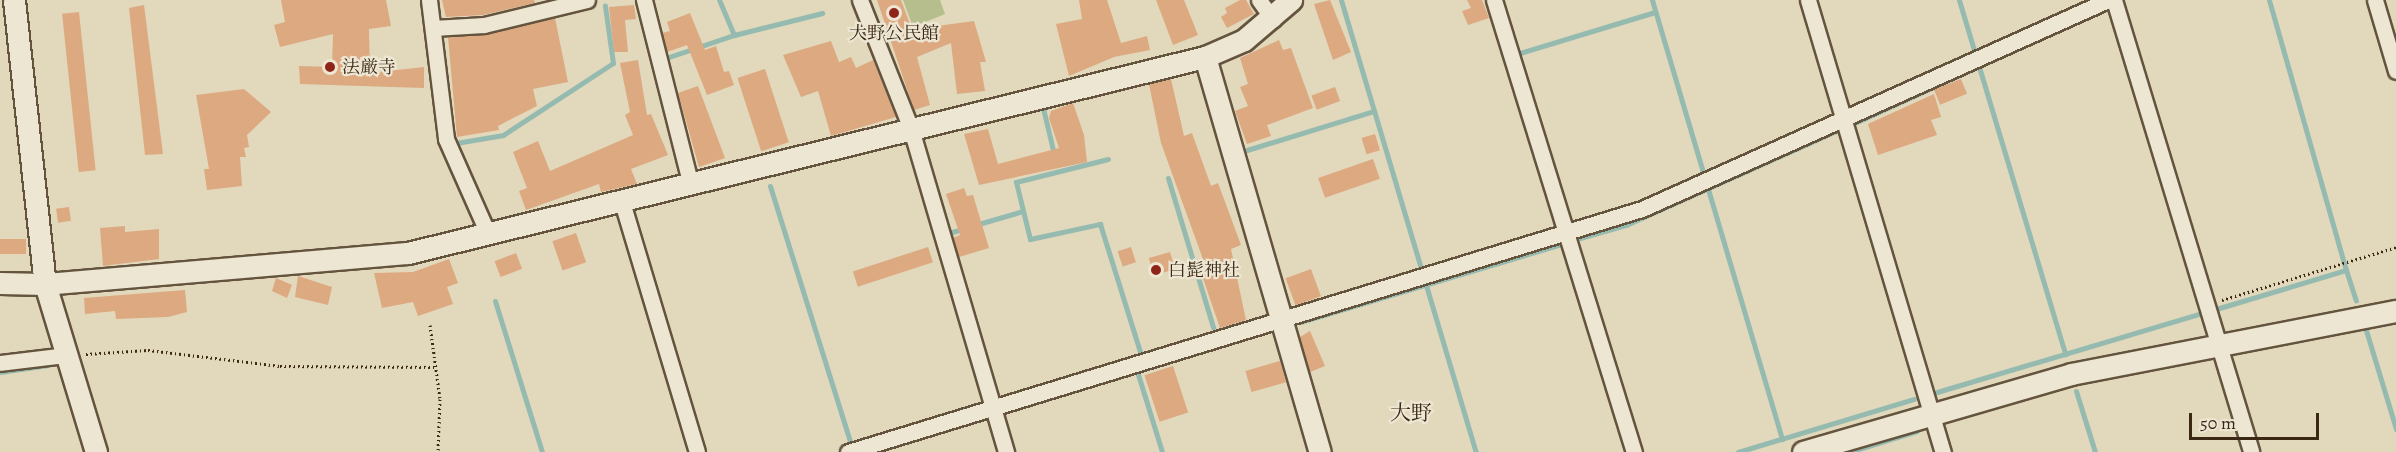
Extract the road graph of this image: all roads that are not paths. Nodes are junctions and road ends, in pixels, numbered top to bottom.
1 (14, 0) edge
2 (429, 0) edge
3 (587, 0) edge
4 (644, 0) edge
5 (860, 0) edge
6 (1259, 0) edge
7 (1291, 0) edge
8 (1494, 0) edge
9 (1808, 0) edge
10 (2108, 0) edge
11 (2114, 0) edge
12 (2375, 0) edge
13 (1273, 19) junction
14 (433, 28) junction
15 (1205, 57) junction
16 (2396, 70) edge
17 (1844, 118) junction
18 (911, 129) junction
19 (691, 186) junction
20 (622, 202) junction
21 (488, 234) junction
22 (1566, 234) junction
23 (0, 283) edge
24 (45, 285) junction
25 (2396, 311) edge
26 (1282, 319) junction
27 (2217, 343) junction
28 (66, 355) junction
29 (0, 363) edge
30 (993, 408) junction
31 (1931, 414) junction
32 (96, 452) edge
33 (697, 452) edge
34 (848, 452) edge
35 (1006, 452) edge
36 (1320, 452) edge
37 (1634, 452) edge
38 (1803, 452) edge
39 (1943, 452) edge
40 (2251, 452) edge

1 - 24 street
2 - 14 street
3 - 14 street
4 - 19 street
5 - 18 street
6 - 13 street
7 - 13 street
8 - 22 street
9 - 17 street
10 - 17 street
11 - 27 street
12 - 16 street
13 - 15 street
14 - 21 street
15 - 18 street
15 - 26 street
17 - 22 street
17 - 31 street
18 - 19 street
18 - 30 street
19 - 20 street
20 - 21 street
20 - 33 street
21 - 24 street
22 - 26 street
22 - 37 street
23 - 24 street
24 - 28 street
25 - 27 street
26 - 30 street
26 - 36 street
27 - 31 street
27 - 40 street
28 - 29 street
28 - 32 street
30 - 34 street
30 - 35 street
31 - 38 street
31 - 39 street

